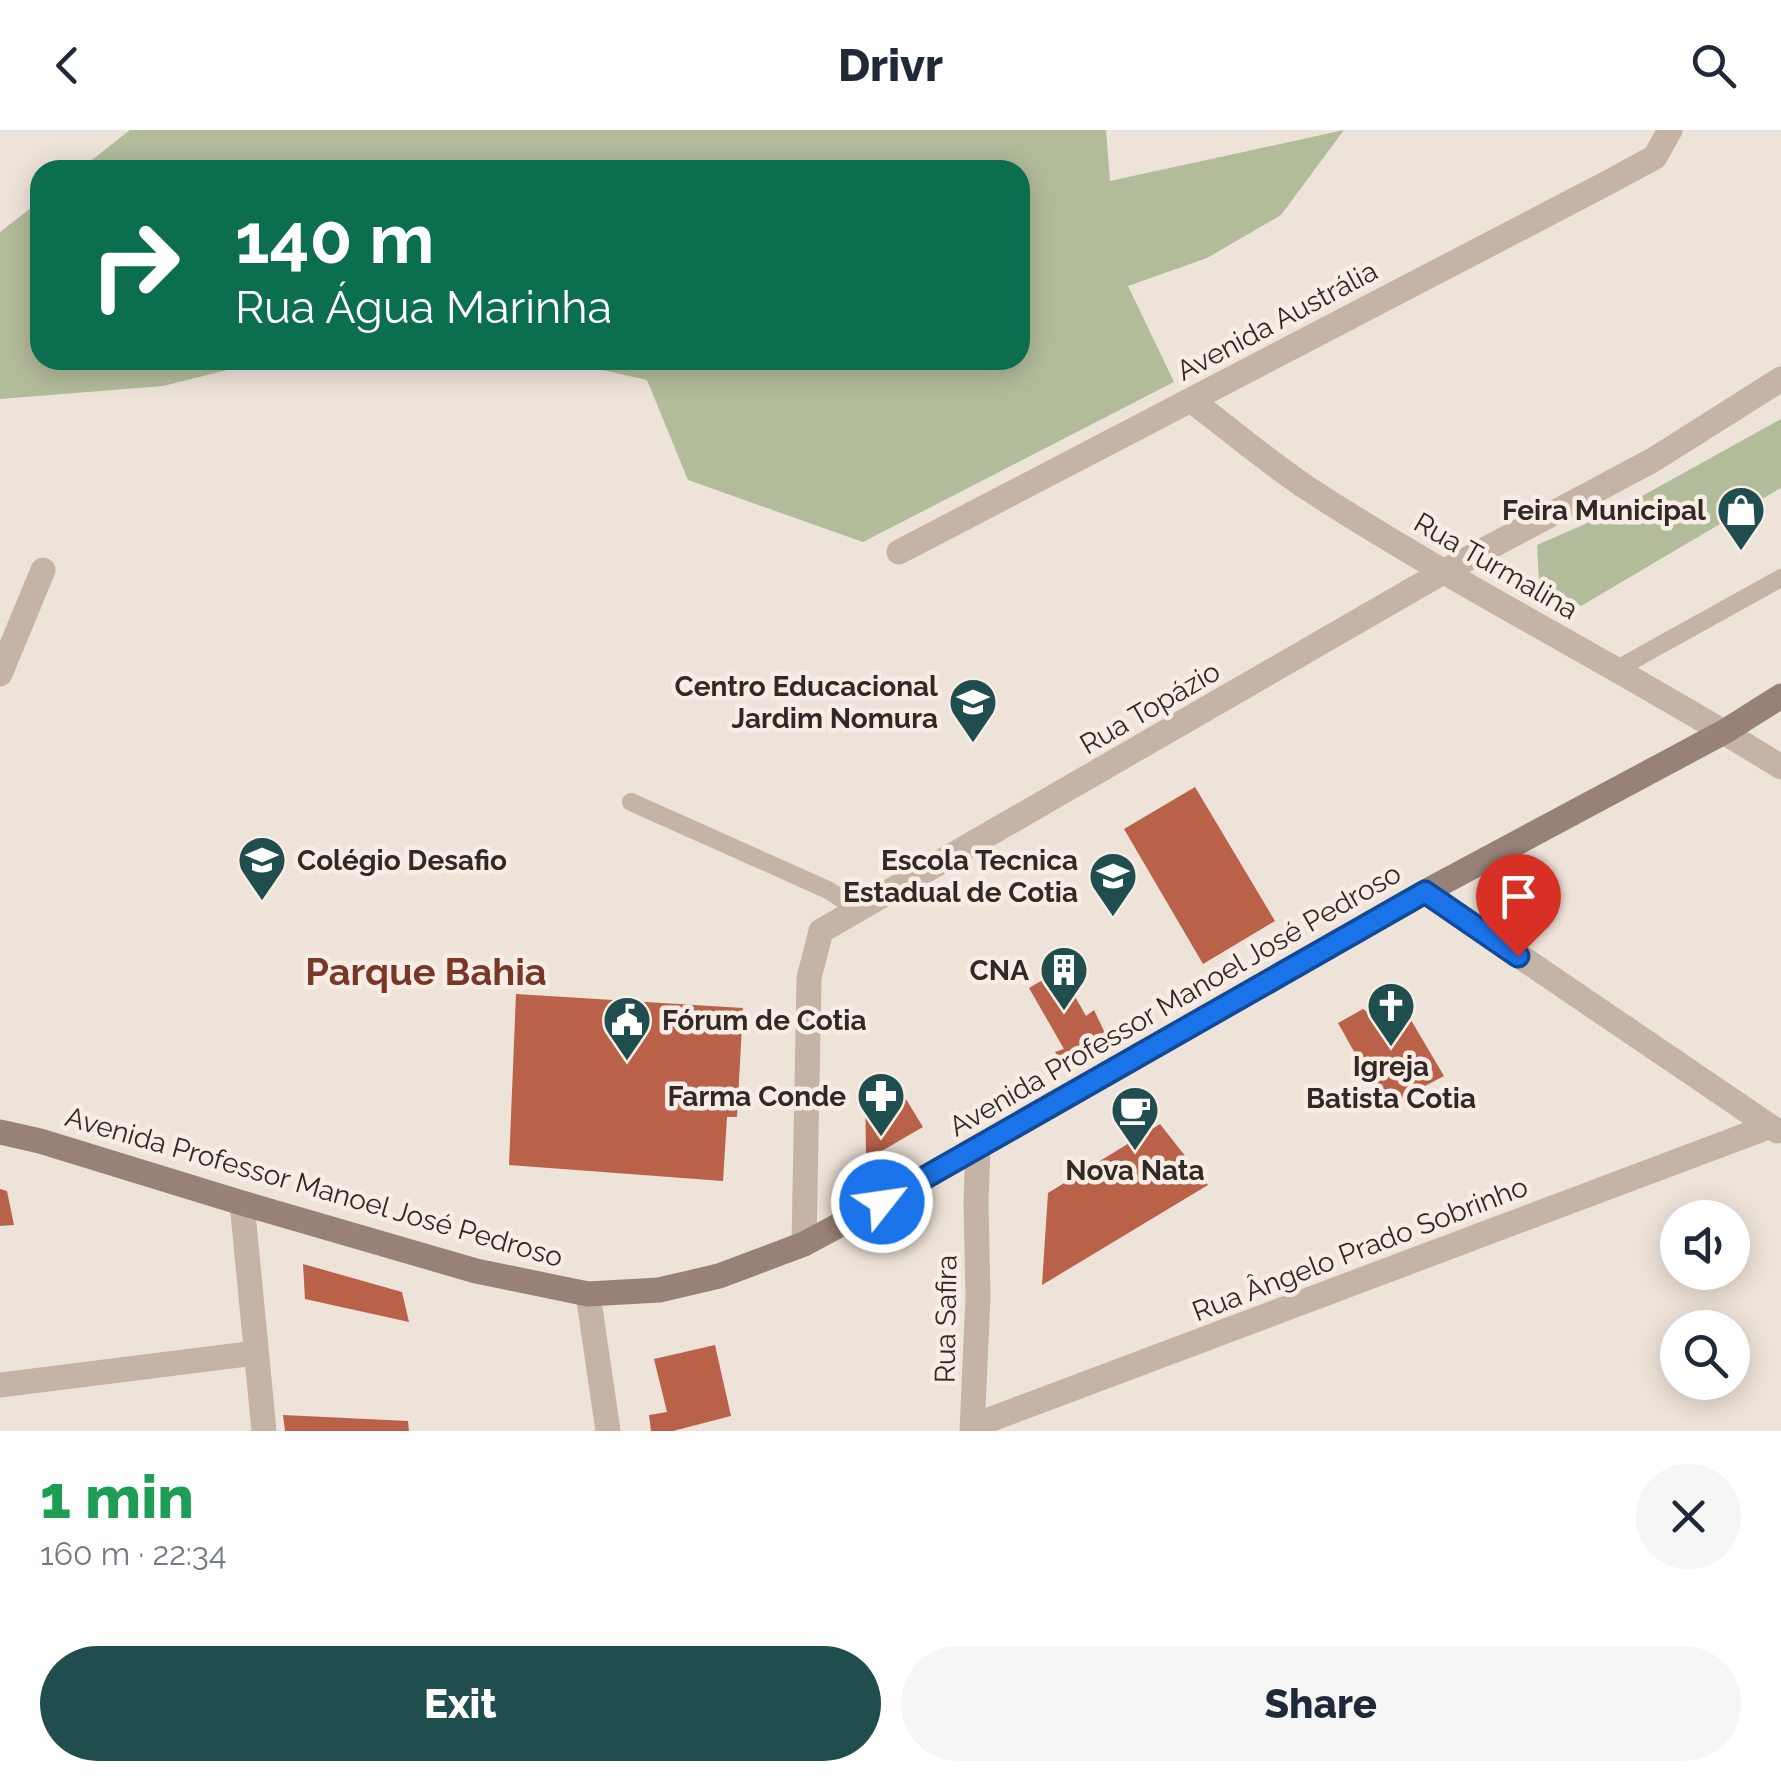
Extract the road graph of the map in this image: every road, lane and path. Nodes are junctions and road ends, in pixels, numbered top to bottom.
1 (1670, 130) edge
2 (1781, 379) edge
3 (1191, 400) junction
4 (900, 552) dead end
5 (43, 570) dead end
6 (1442, 572) junction
7 (1781, 578) edge
8 (1617, 670) junction
9 (0, 674) edge
10 (1781, 696) edge
11 (1724, 732) junction
12 (1781, 768) edge
13 (631, 802) dead end
14 (1425, 892) junction
15 (856, 909) junction
16 (1774, 1130) edge
17 (0, 1132) edge
18 (978, 1148) junction
19 (242, 1203) junction
20 (804, 1244) junction
21 (588, 1294) junction
22 (256, 1353) junction
23 (0, 1385) edge
24 (973, 1429) edge
25 (264, 1431) edge
26 (608, 1431) edge

1 - 3 street, Avenida Austrália
2 - 6 street, Rua Topázio
3 - 4 street, Avenida Austrália
3 - 6 street, Rua Turmalina
5 - 9 street
6 - 8 street, Rua Turmalina
6 - 15 street, Rua Topázio
7 - 8 lane
8 - 11 street, Rua Turmalina
10 - 11 main road, Avenida Professor Manoel José Pedroso
11 - 12 street, Rua Turmalina
11 - 14 main road, Avenida Professor Manoel José Pedroso
13 - 15 lane
14 - 16 street
14 - 18 main road, Avenida Professor Manoel José Pedroso
15 - 20 street, Rua Topázio
16 - 24 street, Rua Ângelo Prado Sobrinho
17 - 19 main road, Avenida Professor Manoel José Pedroso
18 - 20 main road, Avenida Professor Manoel José Pedroso
18 - 24 street, Rua Safira
19 - 21 main road, Avenida Professor Manoel José Pedroso
19 - 22 street
20 - 21 main road, Avenida Professor Manoel José Pedroso
21 - 26 street
22 - 23 street
22 - 25 street

